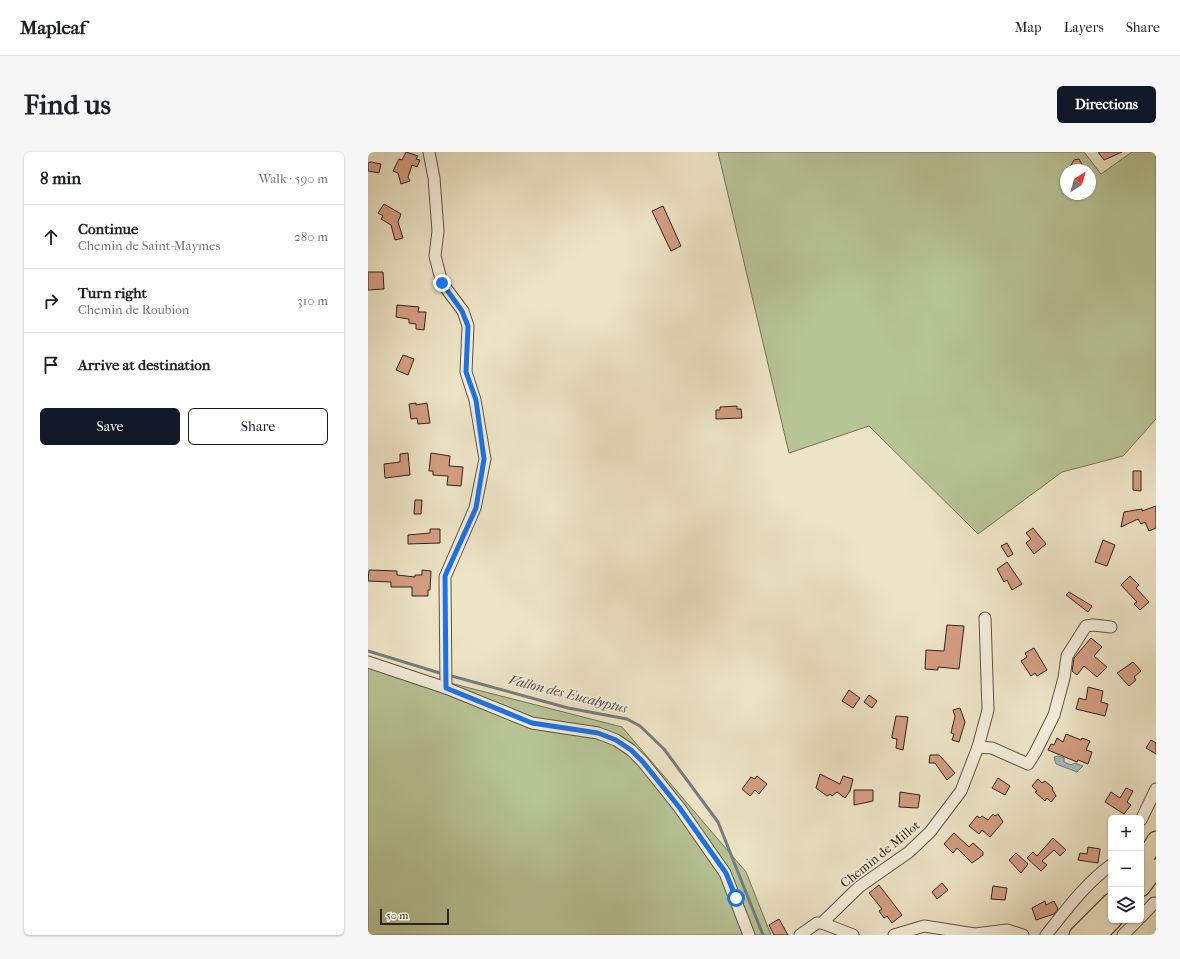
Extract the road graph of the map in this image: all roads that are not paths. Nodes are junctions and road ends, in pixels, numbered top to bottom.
1 (429, 152) edge
2 (985, 618) dead end
3 (1111, 627) dead end
4 (368, 662) edge
5 (446, 683) junction
6 (978, 747) junction
7 (1156, 789) edge
8 (1143, 815) edge
9 (1156, 840) edge
10 (1144, 859) edge
11 (1108, 867) edge
12 (1156, 868) edge
13 (1142, 887) edge
14 (1154, 903) dead end
15 (1108, 905) edge
16 (1144, 914) edge
17 (822, 923) junction
18 (1110, 923) edge
19 (1135, 923) edge
20 (749, 935) edge
21 (800, 935) edge
22 (853, 935) edge
23 (894, 935) edge
24 (1023, 935) edge
25 (1046, 935) edge
26 (1078, 935) edge
27 (1098, 935) edge
28 (1123, 935) edge

1 - 5 street
2 - 6 street, Chemin de Millot
3 - 6 street
4 - 5 street
5 - 20 street
6 - 17 street, Chemin de Millot
7 - 8 street
9 - 10 main road
11 - 25 street
12 - 13 main road
14 - 16 street
15 - 26 main road
17 - 21 street, Chemin de Millot
17 - 22 street
18 - 27 main road
19 - 28 street
23 - 24 street

